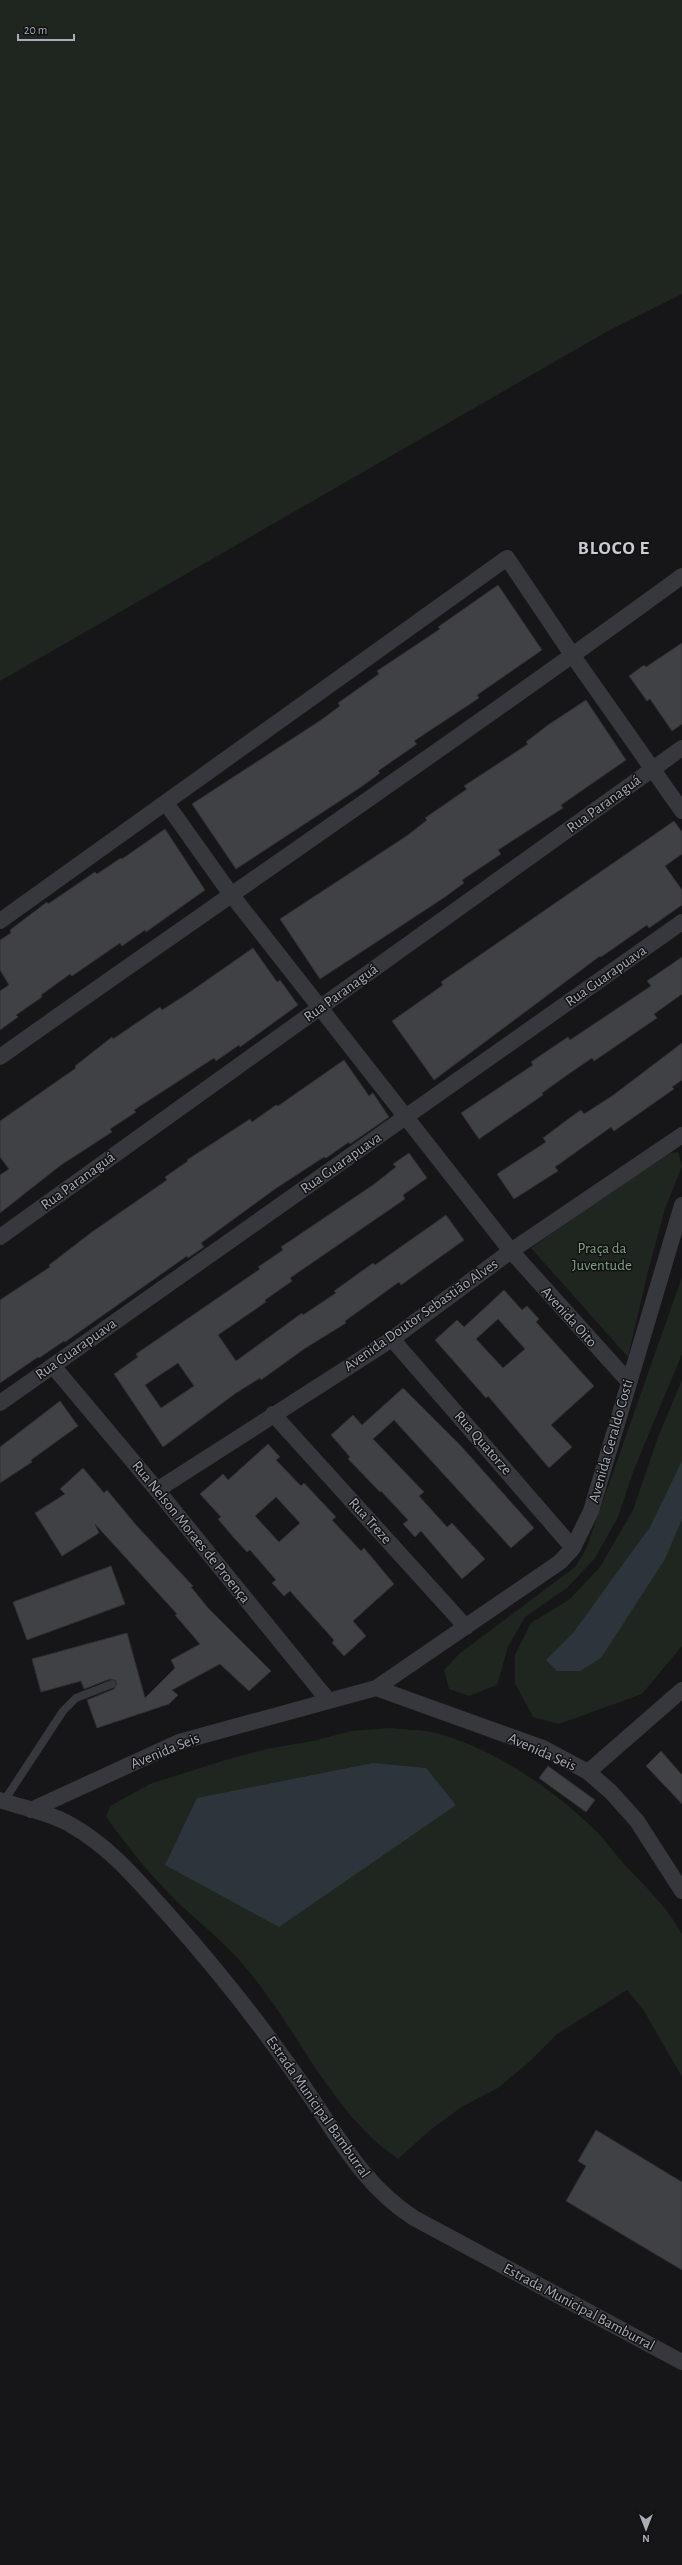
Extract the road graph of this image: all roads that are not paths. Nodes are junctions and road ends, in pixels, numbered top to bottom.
1 (682, 576) edge
2 (572, 656) junction
3 (682, 748) edge
4 (652, 769) junction
5 (166, 804) junction
6 (682, 811) edge
7 (230, 893) junction
8 (0, 921) edge
9 (682, 922) edge
10 (320, 1008) junction
11 (0, 1057) edge
12 (405, 1118) junction
13 (682, 1135) edge
14 (682, 1205) edge
15 (0, 1237) edge
16 (510, 1251) junction
17 (392, 1339) junction
18 (53, 1366) junction
19 (629, 1382) junction
20 (0, 1403) edge
21 (273, 1414) junction
22 (157, 1490) junction
23 (573, 1548) junction
24 (466, 1627) junction
25 (112, 1684) dead end
26 (376, 1688) junction
27 (682, 1690) edge
28 (328, 1700) junction
29 (588, 1772) junction
30 (2, 1801) edge
31 (31, 1810) junction
32 (682, 1891) edge
33 (682, 2362) edge

1 - 2 street
2 - 4 street
2 - 5 street
2 - 7 street
3 - 4 street, Rua Paranaguá
4 - 6 street
4 - 10 street, Rua Paranaguá
5 - 7 street, Avenida Oito
5 - 8 street
7 - 10 street, Avenida Oito
7 - 11 street
9 - 12 street, Rua Guarapuava
10 - 12 street, Avenida Oito
10 - 15 street, Rua Paranaguá
12 - 16 street, Avenida Oito
12 - 18 street, Rua Guarapuava
13 - 16 street, Avenida Doutor Sebastião Alves
14 - 19 street, Avenida Geraldo Costi
16 - 17 street, Avenida Doutor Sebastião Alves
16 - 19 street, Avenida Oito
17 - 21 street, Avenida Doutor Sebastião Alves
17 - 23 street, Rua Quatorze
18 - 20 street, Rua Guarapuava
18 - 22 street, Rua Nelson Moraes de Proença
19 - 23 street, Avenida Geraldo Costi
21 - 22 street, Avenida Doutor Sebastião Alves
21 - 24 street, Rua Treze
22 - 28 street, Rua Nelson Moraes de Proença
23 - 24 street, Avenida Geraldo Costi
24 - 26 street, Avenida Geraldo Costi
25 - 30 lane
26 - 28 street, Avenida Seis
26 - 29 street, Avenida Seis
27 - 29 street
28 - 31 street, Avenida Seis
29 - 32 street, Avenida Seis
30 - 31 street, Estrada Municipal Bamburral
31 - 33 street, Estrada Municipal Bamburral

